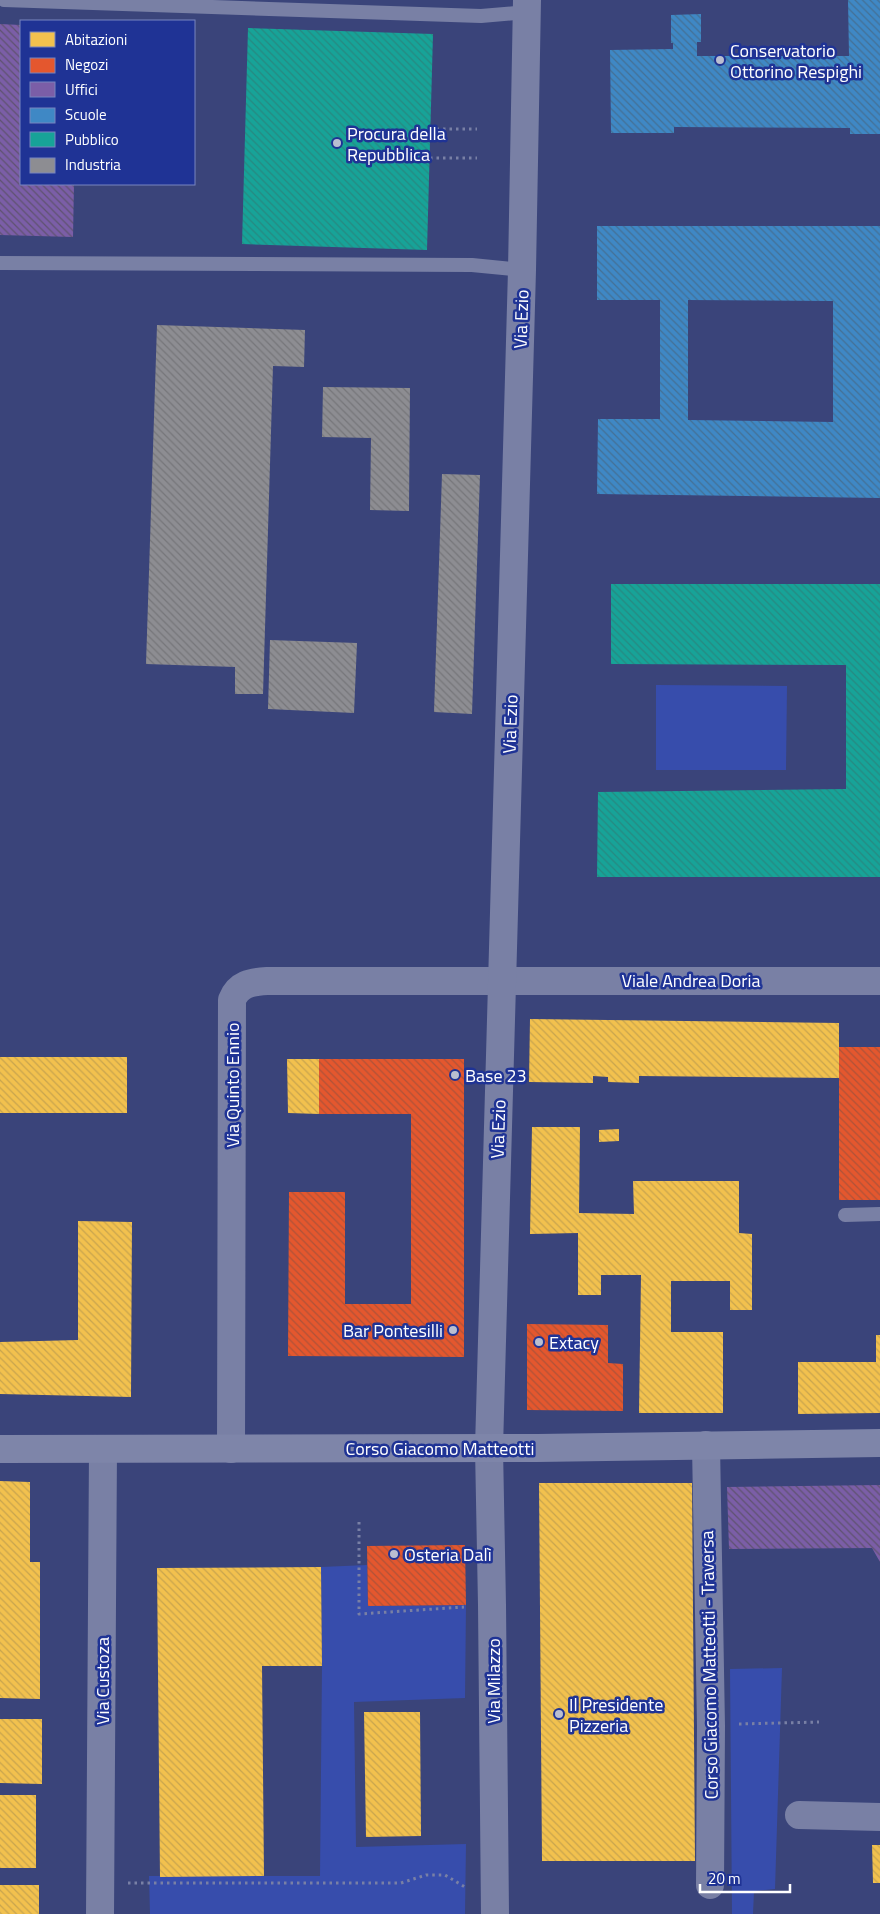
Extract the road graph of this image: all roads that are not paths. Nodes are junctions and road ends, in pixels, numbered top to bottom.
1 (4, 0) edge
2 (527, 6) edge
3 (0, 263) edge
4 (522, 270) junction
5 (502, 980) junction
6 (880, 980) edge
7 (880, 1214) edge
8 (845, 1215) dead end
9 (880, 1443) edge
10 (706, 1445) junction
11 (489, 1448) junction
12 (0, 1449) edge
13 (103, 1449) junction
14 (231, 1449) junction
15 (799, 1815) dead end
16 (880, 1816) edge
17 (710, 1886) dead end
18 (494, 1902) edge
19 (100, 1914) edge

1 - 2 lane
2 - 4 street, Via Ezio
3 - 4 lane
4 - 5 street, Via Ezio
5 - 6 street, Viale Andrea Doria
5 - 11 street, Via Ezio
5 - 14 street, Via Quinto Ennio
7 - 8 lane
9 - 10 main road, Corso Giacomo Matteotti
10 - 11 main road, Corso Giacomo Matteotti
10 - 17 street, Corso Giacomo Matteotti - Traversa
11 - 14 main road, Corso Giacomo Matteotti
11 - 18 street, Via Milazzo
12 - 13 main road, Corso Giacomo Matteotti
13 - 14 main road, Corso Giacomo Matteotti
13 - 19 street, Via Custoza
15 - 16 street

